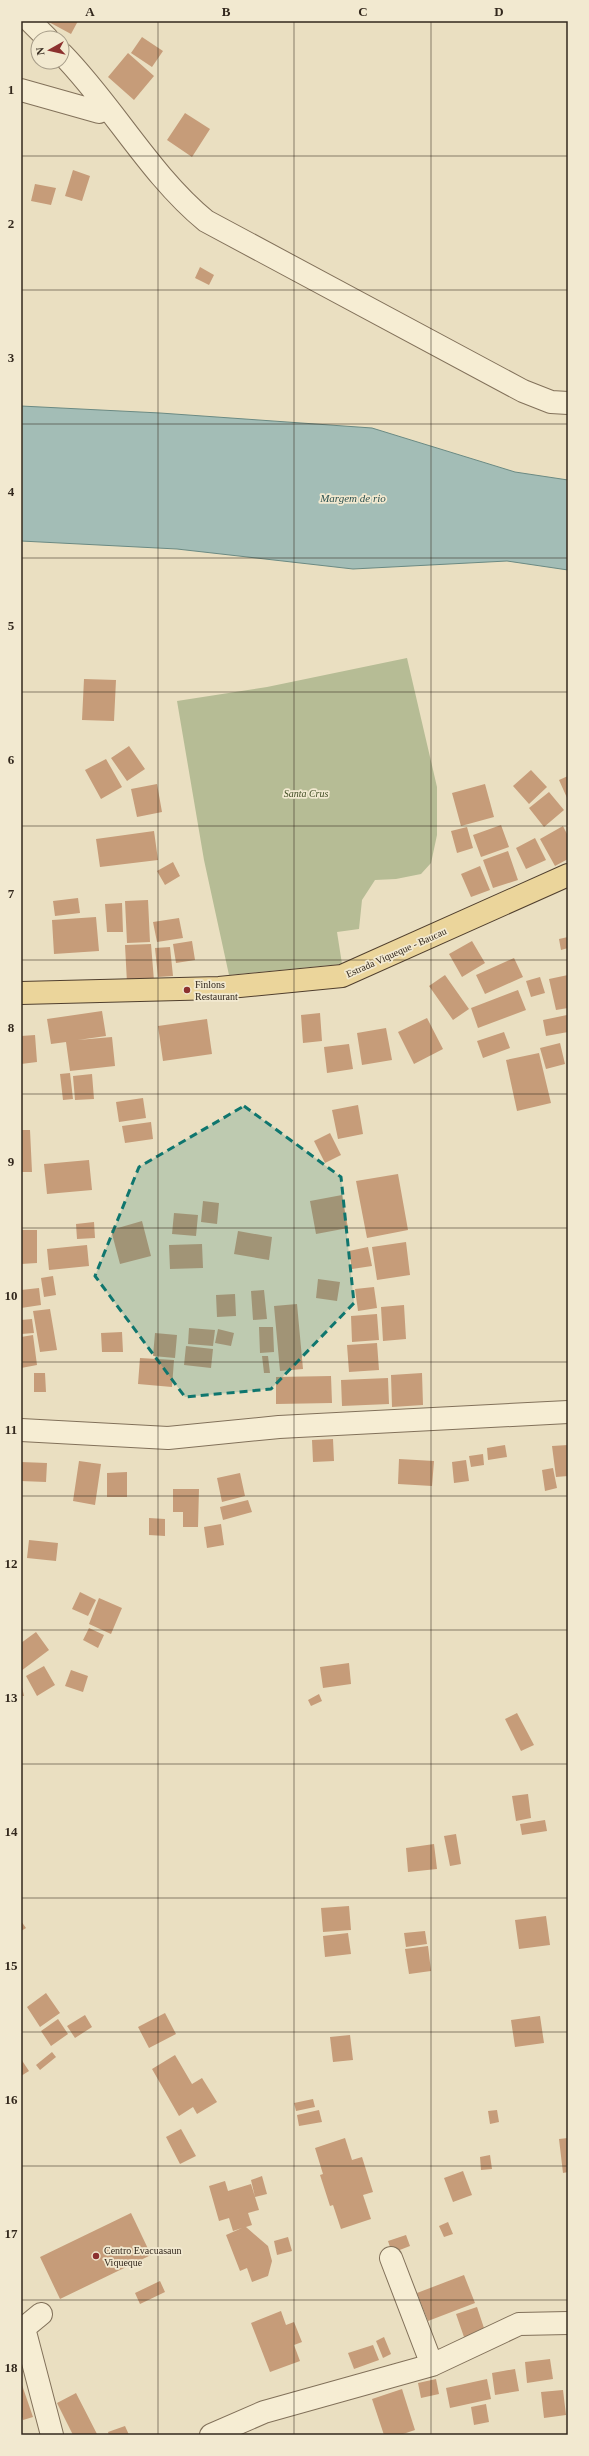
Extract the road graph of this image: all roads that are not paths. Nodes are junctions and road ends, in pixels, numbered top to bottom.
1 (25, 23) edge
2 (35, 30) edge
3 (70, 62) edge
4 (21, 90) edge
5 (99, 112) dead end
6 (568, 403) edge
7 (568, 875) edge
8 (21, 993) edge
9 (568, 1412) edge
10 (21, 1430) edge
11 (391, 2258) dead end
12 (40, 2314) dead end
13 (568, 2323) edge
14 (432, 2364) junction
15 (52, 2435) edge
16 (211, 2435) edge

1 - 2 street
3 - 6 street
4 - 5 street
7 - 8 main road, Estrada Viqueque - Baucau
9 - 10 street
11 - 14 street
12 - 15 street
13 - 14 street
14 - 16 street

